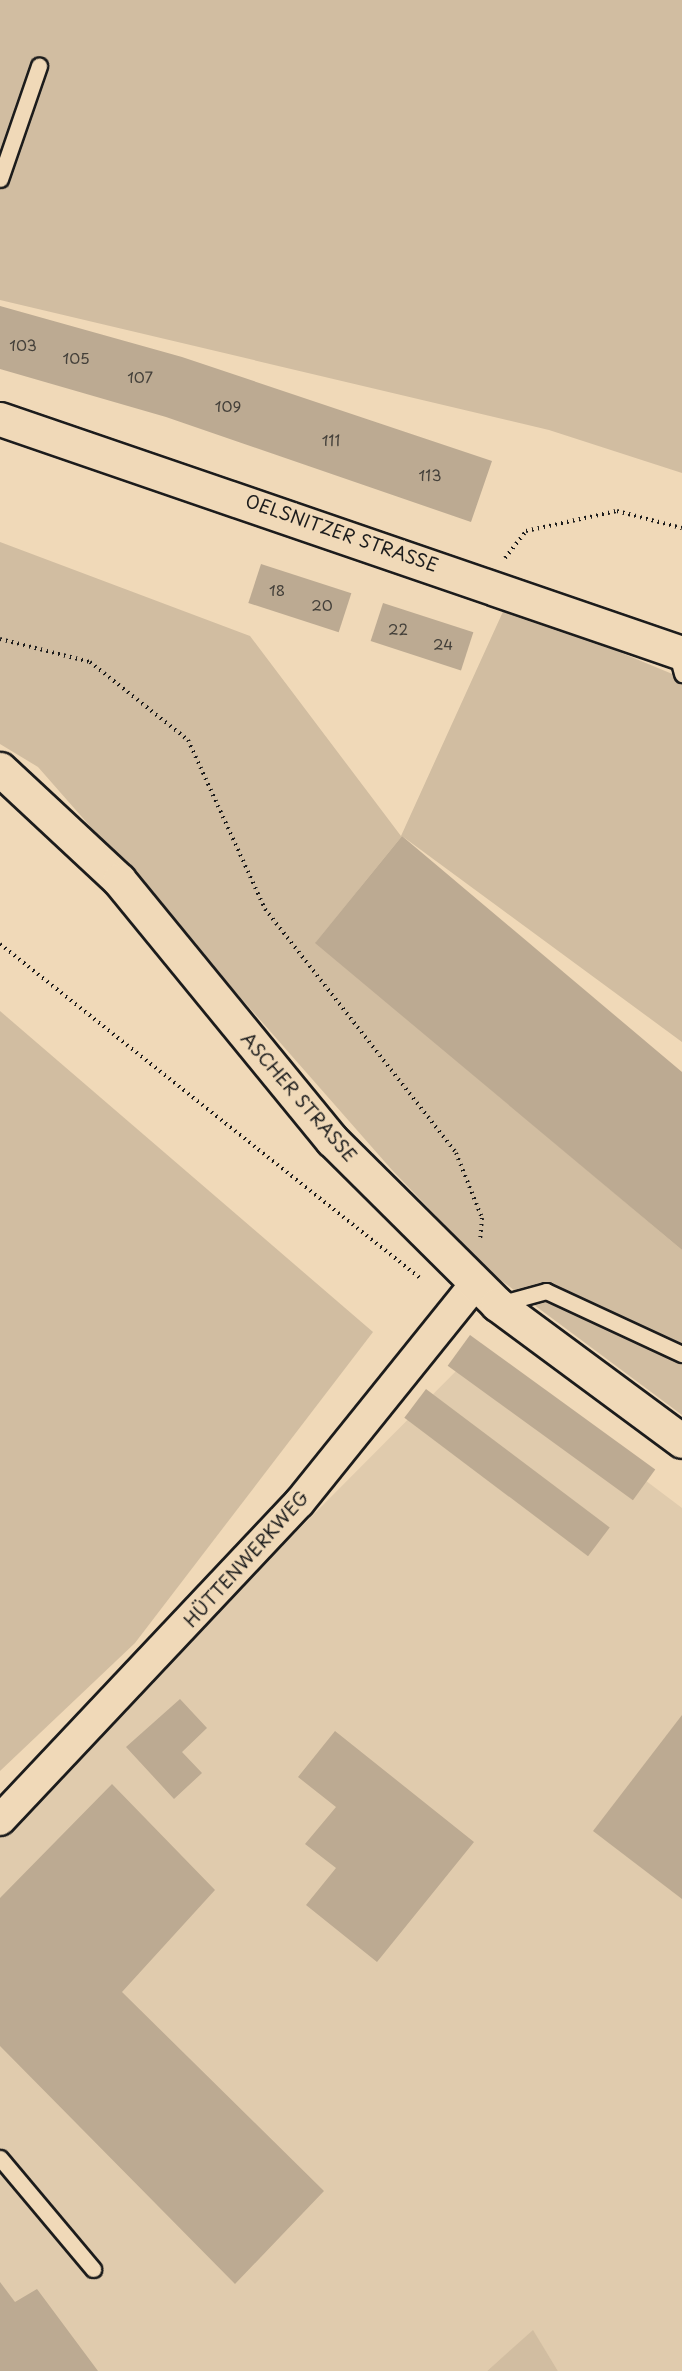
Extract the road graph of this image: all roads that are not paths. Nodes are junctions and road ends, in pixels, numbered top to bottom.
1 (39, 66) dead end
2 (0, 179) edge
3 (0, 419) edge
4 (680, 659) edge
5 (0, 769) edge
6 (487, 1294) junction
7 (682, 1354) edge
8 (682, 1441) edge
9 (0, 1820) edge
10 (0, 2158) edge
11 (93, 2269) dead end

1 - 2 lane
3 - 4 street, OELSNITZER STRASSE
5 - 6 street, ASCHER STRASSE
6 - 7 lane
6 - 8 street, ASCHER STRASSE
6 - 9 street, HÜTTENWERKWEG
10 - 11 lane

